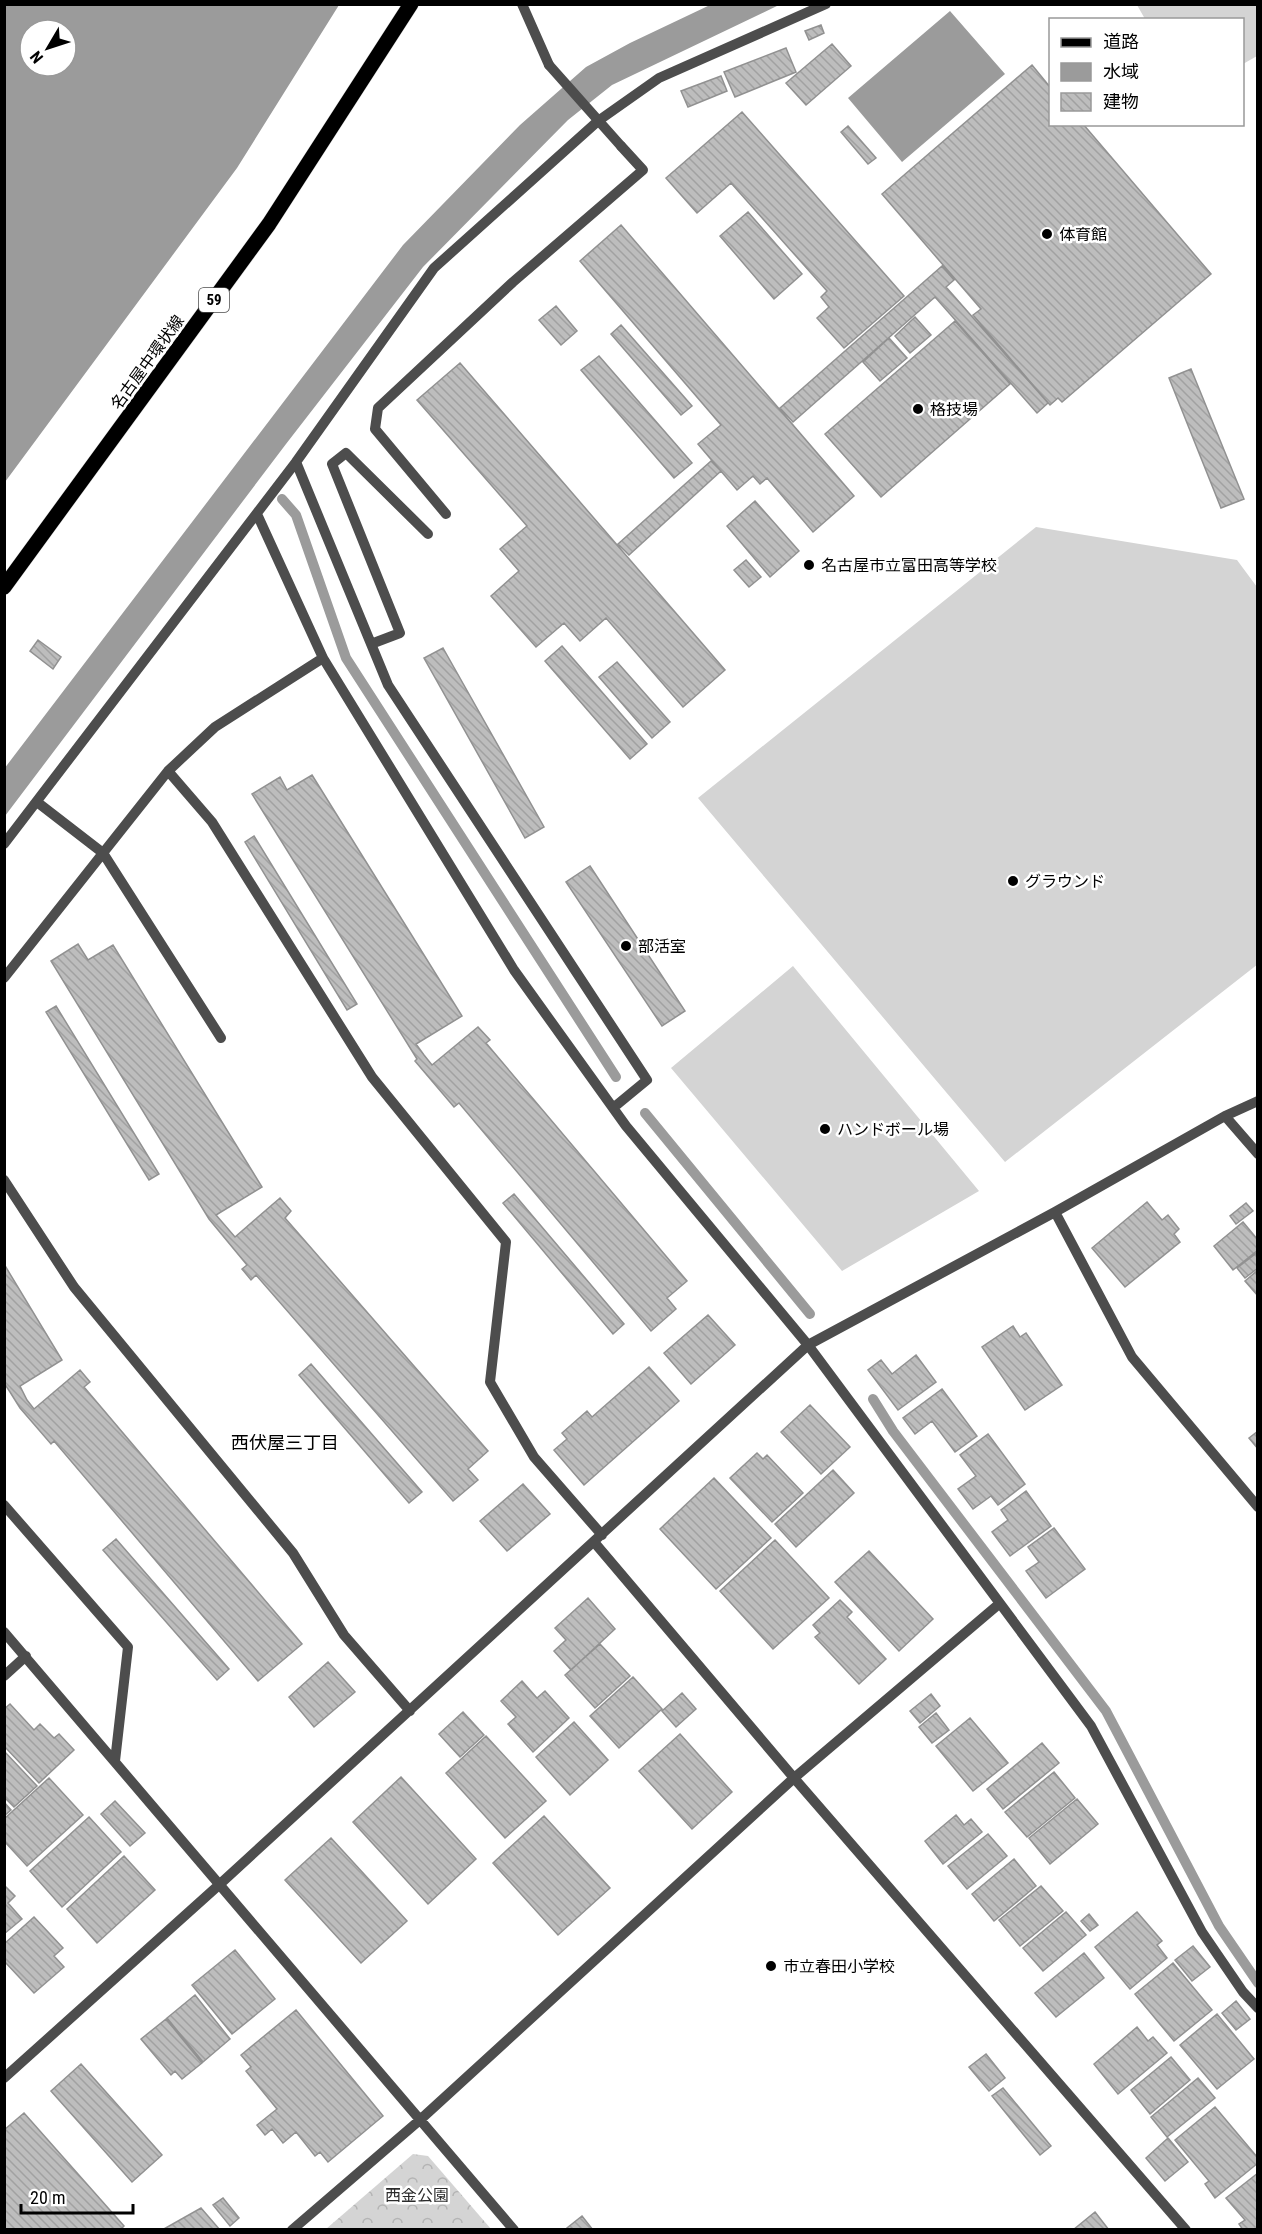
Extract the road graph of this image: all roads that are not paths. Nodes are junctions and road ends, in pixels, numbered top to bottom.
1 (411, 4) edge
2 (522, 4) edge
3 (826, 4) edge
4 (296, 462) junction
5 (257, 514) junction
6 (446, 514) dead end
7 (428, 534) dead end
8 (4, 587) edge
9 (371, 644) junction
10 (323, 658) junction
11 (168, 771) junction
12 (37, 802) junction
13 (4, 844) edge
14 (103, 853) junction
15 (4, 978) edge
16 (221, 1038) dead end
17 (1257, 1101) edge
18 (614, 1108) junction
19 (1225, 1116) junction
20 (1257, 1154) edge
21 (4, 1180) edge
22 (1055, 1212) junction
23 (808, 1345) junction
24 (4, 1505) edge
25 (1257, 1507) edge
26 (598, 1538) junction
27 (999, 1604) junction
28 (4, 1632) edge
29 (26, 1656) junction
30 (4, 1676) edge
31 (410, 1710) junction
32 (115, 1761) junction
33 (794, 1778) junction
34 (220, 1884) junction
35 (1257, 2008) edge
36 (4, 2078) edge
37 (421, 2119) junction
38 (292, 2229) edge
39 (514, 2229) edge
40 (1186, 2229) edge

1 - 8 main road, 名古屋中環状線 / 59
2 - 6 street, bridge
3 - 4 street
4 - 5 street
4 - 9 street
5 - 10 street
5 - 12 street
7 - 9 street
9 - 18 street
10 - 11 street
10 - 18 street
11 - 14 street
11 - 26 street
12 - 13 street
12 - 14 street
14 - 15 street
14 - 16 street
17 - 19 street
18 - 23 street
19 - 20 street
19 - 22 street
21 - 31 street
22 - 23 street
22 - 25 street
23 - 26 street
23 - 27 street
24 - 32 street
26 - 31 street
26 - 33 street
27 - 33 street
27 - 35 street
28 - 29 street
29 - 30 street
29 - 32 street
31 - 34 street
32 - 34 street
33 - 37 street
33 - 40 street
34 - 36 street
34 - 37 street
37 - 38 street
37 - 39 street

